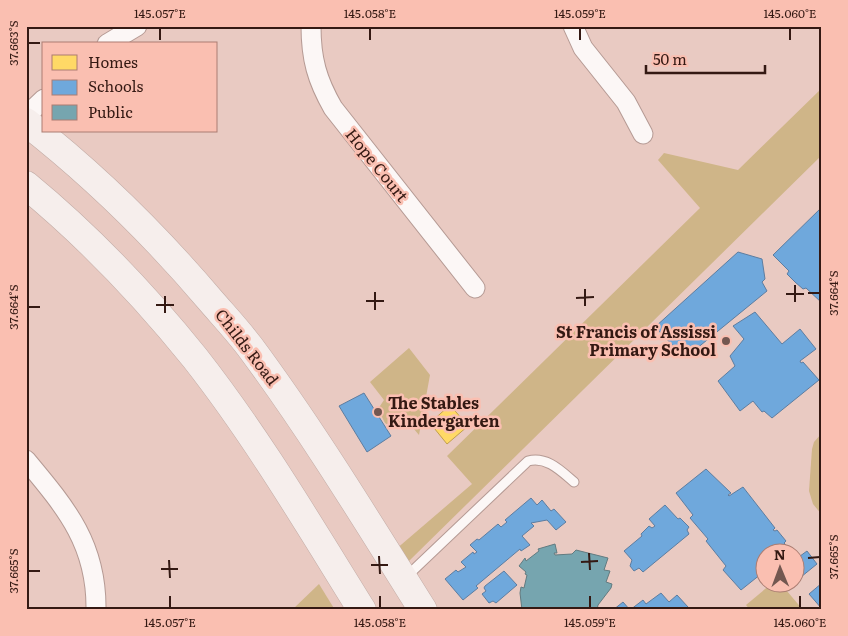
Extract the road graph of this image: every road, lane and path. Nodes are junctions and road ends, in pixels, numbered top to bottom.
1 (311, 26) edge
2 (573, 26) edge
3 (134, 27) edge
4 (111, 42) edge
5 (42, 103) edge
6 (31, 124) edge
7 (643, 134) dead end
8 (26, 186) edge
9 (475, 288) dead end
10 (26, 460) edge
11 (574, 482) dead end
12 (404, 579) junction
13 (96, 610) edge
14 (362, 610) edge
15 (423, 610) edge

1 - 9 street, Hope Court
2 - 7 street
3 - 4 street
5 - 6 street
6 - 12 main road, Childs Road
8 - 14 main road
10 - 13 street
11 - 12 lane
12 - 15 main road, Childs Road

